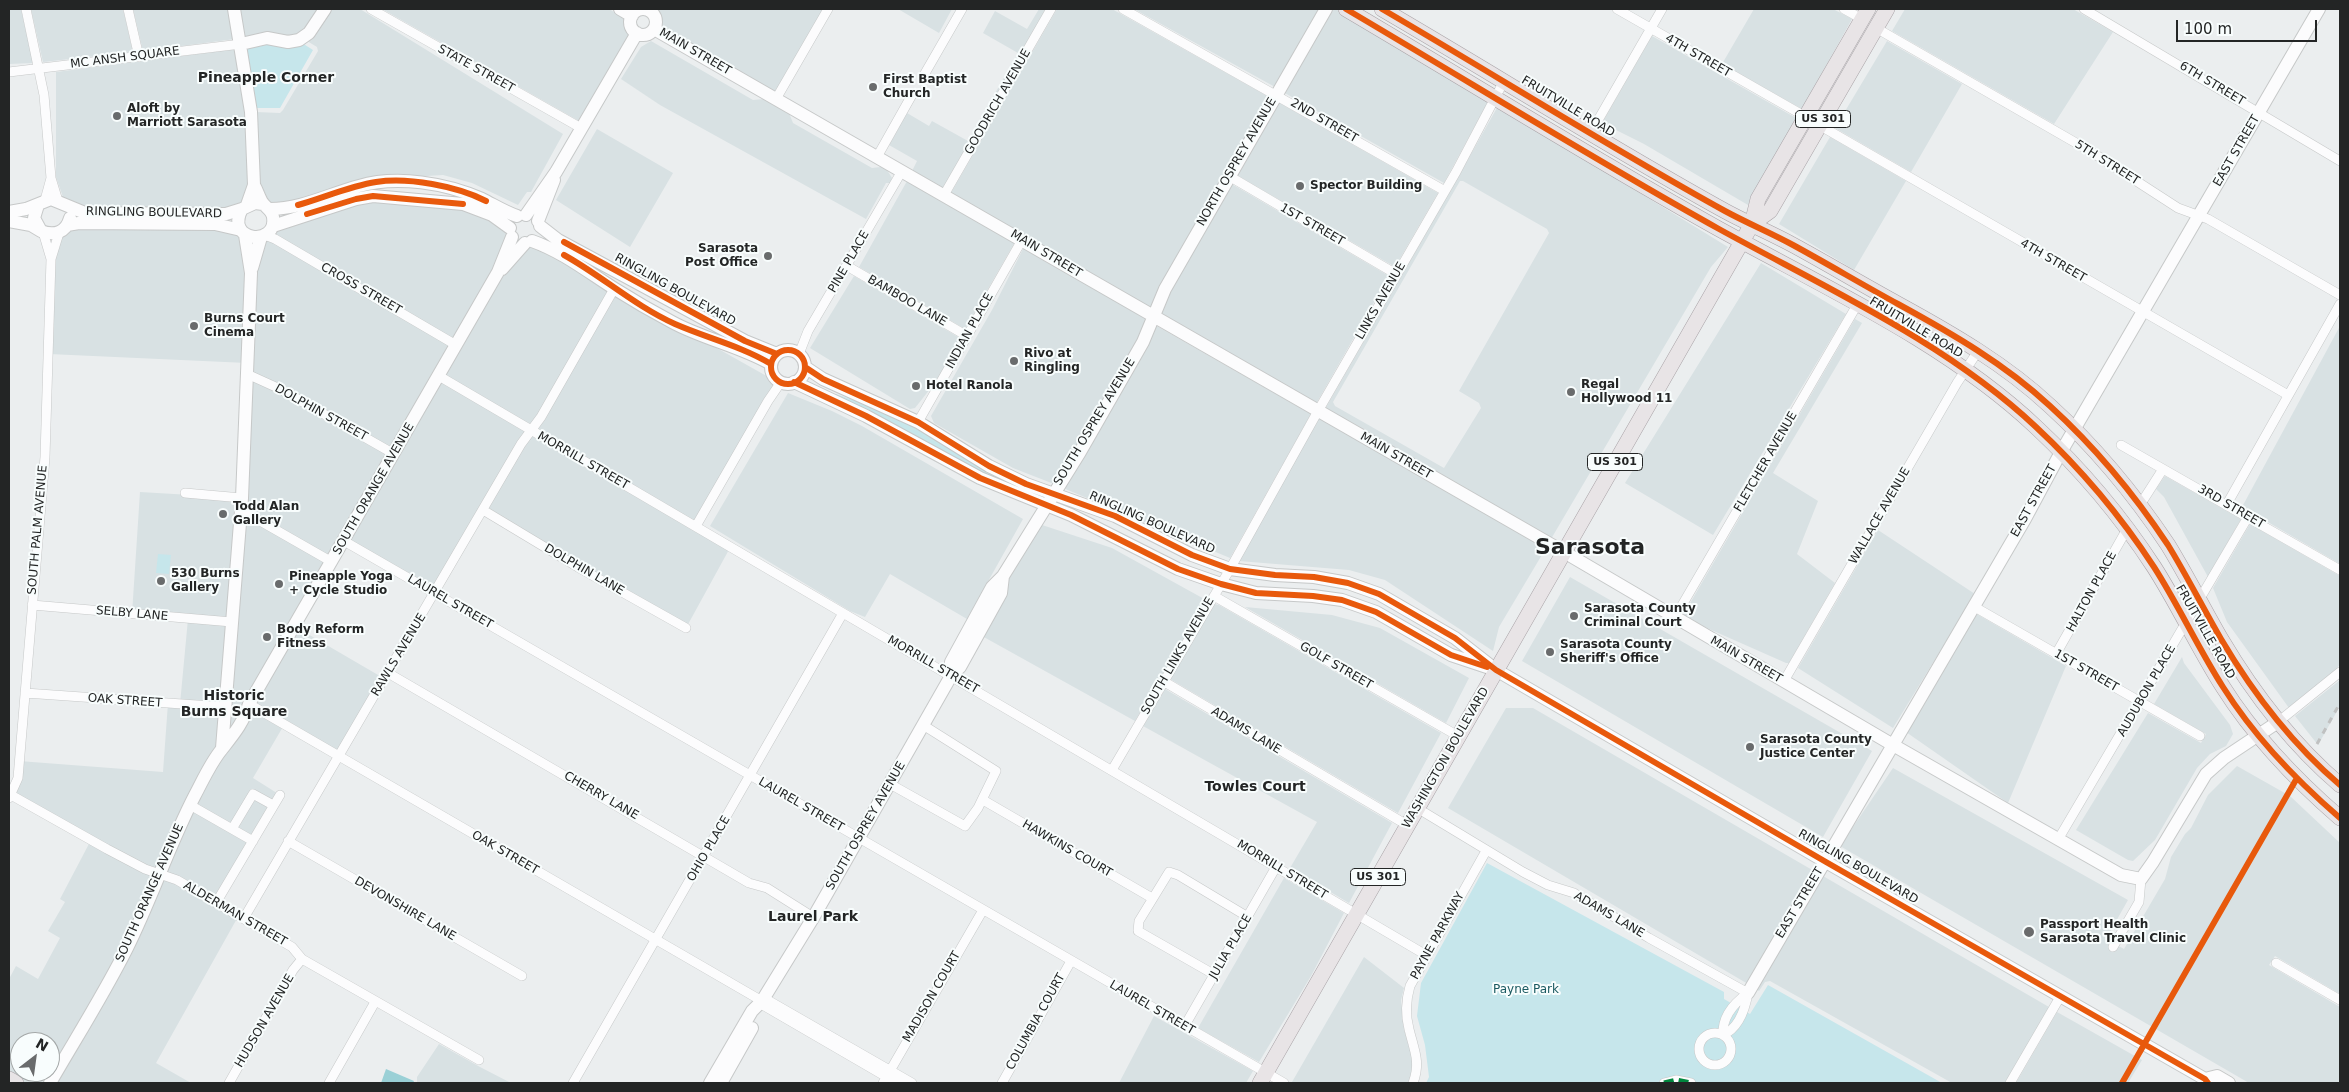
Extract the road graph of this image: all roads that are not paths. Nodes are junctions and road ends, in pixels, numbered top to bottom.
1 (26, 9) edge
2 (128, 9) edge
3 (234, 9) edge
4 (325, 9) edge
5 (371, 9) edge
6 (620, 9) edge
7 (828, 9) edge
8 (962, 9) edge
9 (1051, 9) edge
10 (1123, 9) edge
11 (1326, 9) edge
12 (1346, 9) edge
13 (1382, 9) edge
14 (1617, 9) edge
15 (1662, 9) edge
16 (1844, 9) edge
17 (1876, 9) edge
18 (1887, 9) edge
19 (2084, 9) edge
20 (2319, 9) edge
21 (650, 10) edge
22 (1865, 14) edge
23 (632, 16) junction
24 (1650, 28) junction
25 (1876, 28) junction
26 (654, 29) junction
27 (637, 33) junction
28 (241, 44) junction
29 (139, 57) junction
30 (39, 68) junction
31 (9, 72) edge
32 (924, 74) dead end
33 (1504, 81) junction
34 (914, 93) dead end
35 (1276, 94) junction
36 (1496, 98) junction
37 (776, 99) junction
38 (2259, 112) junction
39 (1813, 121) junction
40 (581, 128) junction
41 (1590, 134) junction
42 (877, 157) junction
43 (2340, 160) edge
44 (556, 172) junction
45 (902, 172) junction
46 (1229, 176) junction
47 (51, 178) junction
48 (254, 185) junction
49 (1445, 190) junction
50 (944, 195) junction
51 (42, 203) junction
52 (62, 204) junction
53 (245, 207) junction
54 (267, 207) junction
55 (9, 212) edge
56 (2199, 217) junction
57 (9, 222) edge
58 (516, 224) junction
59 (539, 224) junction
60 (1752, 224) junction
61 (63, 229) junction
62 (42, 232) junction
63 (243, 232) junction
64 (266, 233) junction
65 (1022, 240) junction
66 (1742, 241) junction
67 (529, 242) junction
68 (51, 259) junction
69 (847, 266) junction
70 (498, 272) junction
71 (251, 273) junction
72 (1396, 274) junction
73 (614, 289) junction
74 (2340, 295) edge
75 (2340, 304) edge
76 (1857, 305) junction
77 (2143, 313) junction
78 (1153, 317) junction
79 (967, 336) junction
80 (456, 345) junction
81 (1978, 351) junction
82 (799, 354) junction
83 (774, 359) junction
84 (805, 367) junction
85 (1965, 371) junction
86 (247, 374) junction
87 (439, 376) junction
88 (788, 382) junction
89 (2288, 396) junction
90 (1318, 411) junction
91 (918, 422) junction
92 (532, 430) junction
93 (2074, 430) junction
94 (2121, 445) dead end
95 (2061, 452) junction
96 (394, 454) junction
97 (2163, 468) junction
98 (185, 493) dead end
99 (1053, 493) junction
100 (242, 504) junction
101 (2227, 504) junction
102 (1045, 505) junction
103 (2140, 505) junction
104 (483, 510) junction
105 (2248, 517) junction
106 (696, 526) junction
107 (2127, 529) junction
108 (344, 541) junction
109 (1564, 552) junction
110 (332, 562) junction
111 (1230, 569) junction
112 (2340, 570) edge
113 (1221, 584) junction
114 (435, 594) junction
115 (1214, 596) junction
116 (2200, 601) junction
117 (32, 605) junction
118 (1973, 606) junction
119 (843, 613) junction
120 (1674, 619) junction
121 (232, 622) junction
122 (2186, 623) junction
123 (686, 628) dead end
124 (2056, 654) junction
125 (1496, 670) junction
126 (2340, 672) edge
127 (388, 673) junction
128 (951, 676) junction
129 (1163, 681) junction
130 (1784, 681) junction
131 (25, 694) junction
132 (2141, 702) junction
133 (249, 704) junction
134 (225, 707) junction
135 (2278, 722) junction
136 (923, 726) junction
137 (1458, 736) junction
138 (2200, 736) dead end
139 (2259, 736) junction
140 (222, 745) junction
141 (1893, 745) junction
142 (337, 756) junction
143 (1112, 770) junction
144 (750, 775) junction
145 (890, 784) junction
146 (2340, 785) edge
147 (280, 795) dead end
148 (10, 796) edge
149 (982, 800) junction
150 (190, 805) junction
151 (273, 805) junction
152 (1417, 808) junction
153 (2340, 818) edge
154 (1407, 825) junction
155 (232, 829) junction
156 (859, 838) junction
157 (2059, 838) junction
158 (253, 841) junction
159 (288, 841) junction
160 (1486, 851) junction
161 (704, 856) junction
162 (1826, 862) junction
163 (1276, 867) junction
164 (159, 874) junction
165 (2140, 879) junction
166 (1152, 898) junction
167 (216, 903) junction
168 (983, 910) junction
169 (1356, 914) junction
170 (813, 917) junction
171 (1248, 917) junction
172 (244, 918) junction
173 (656, 940) junction
174 (2113, 947) dead end
175 (1426, 955) junction
176 (302, 959) junction
177 (1071, 961) junction
178 (2276, 963) dead end
179 (1214, 975) junction
180 (522, 976) dead end
181 (1748, 993) junction
182 (2060, 997) junction
183 (2340, 1000) edge
184 (763, 1001) junction
185 (375, 1002) junction
186 (1184, 1027) junction
187 (1723, 1035) dead end
188 (479, 1060) dead end
189 (887, 1077) edge
190 (1263, 1078) edge
191 (9, 1079) edge
192 (2206, 1081) edge
193 (16, 1083) edge
194 (50, 1083) edge
195 (229, 1083) edge
196 (328, 1083) edge
197 (572, 1083) edge
198 (710, 1083) edge
199 (721, 1083) edge
200 (897, 1083) edge
201 (912, 1083) edge
202 (1002, 1083) edge
203 (1284, 1083) edge
204 (1414, 1083) edge
205 (1664, 1083) edge
206 (1691, 1083) edge
207 (2010, 1083) edge
208 (2229, 1083) edge

1 - 30 street
2 - 29 street
3 - 28 street
4 - 28 street
5 - 40 street, STATE STREET
6 - 23 street
7 - 37 street
8 - 32 street
9 - 50 street, GOODRICH AVENUE
10 - 35 street, 2ND STREET
11 - 35 street, NORTH OSPREY AVENUE
12 - 36 main road, FRUITVILLE ROAD
13 - 33 main road, FRUITVILLE ROAD
14 - 24 street, 4TH STREET
15 - 24 street
16 - 22 street
17 - 25 main road
18 - 25 main road, WASHINGTON BOULEVARD / US 301
19 - 38 street, 6TH STREET
20 - 38 street, EAST STREET
21 - 23 street
21 - 26 street
22 - 39 main road, WASHINGTON BOULEVARD / US 301
23 - 27 street
24 - 39 street, 4TH STREET
24 - 41 street
25 - 39 main road, WASHINGTON BOULEVARD / US 301
25 - 56 street, 5TH STREET
26 - 27 street
26 - 37 street, MAIN STREET
27 - 40 street, SOUTH ORANGE AVENUE
28 - 29 street, MC ANSH SQUARE
28 - 48 street
29 - 30 street, MC ANSH SQUARE
30 - 31 street, MC ANSH SQUARE
30 - 47 street
33 - 36 street, LINKS AVENUE
33 - 41 main road, FRUITVILLE ROAD
34 - 42 street
35 - 46 street, NORTH OSPREY AVENUE
35 - 49 street, 2ND STREET
36 - 49 street, LINKS AVENUE
36 - 66 main road, FRUITVILLE ROAD
37 - 42 street, MAIN STREET
38 - 43 street, 6TH STREET
38 - 56 street, EAST STREET
39 - 60 main road, WASHINGTON BOULEVARD / US 301
39 - 77 street, 4TH STREET
40 - 44 street, SOUTH ORANGE AVENUE
41 - 60 main road, FRUITVILLE ROAD
42 - 45 street, MAIN STREET
44 - 58 street, SOUTH ORANGE AVENUE
44 - 59 street, SOUTH ORANGE AVENUE
45 - 50 street, MAIN STREET
45 - 69 street, PINE PLACE
46 - 72 street, 1ST STREET
46 - 78 street, NORTH OSPREY AVENUE
47 - 51 street
47 - 52 street
48 - 53 street
48 - 54 street
49 - 72 street, LINKS AVENUE
50 - 65 street, MAIN STREET
51 - 52 street, RINGLING BOULEVARD
51 - 55 street, RINGLING BOULEVARD
51 - 62 street
52 - 53 street, RINGLING BOULEVARD
52 - 61 street, RINGLING BOULEVARD
53 - 54 street
53 - 63 street
54 - 58 street
54 - 64 street
56 - 74 street, 5TH STREET
56 - 77 street, EAST STREET
57 - 62 street, RINGLING BOULEVARD
58 - 59 street, RINGLING BOULEVARD
58 - 64 street
58 - 67 street, RINGLING BOULEVARD
58 - 70 street, SOUTH ORANGE AVENUE
59 - 67 street, SOUTH ORANGE AVENUE
59 - 83 street, RINGLING BOULEVARD
60 - 66 main road, WASHINGTON BOULEVARD / US 301
60 - 81 main road, FRUITVILLE ROAD
61 - 62 street, RINGLING BOULEVARD
61 - 63 street, RINGLING BOULEVARD
61 - 68 street, SOUTH PALM AVENUE
62 - 68 street, SOUTH PALM AVENUE
63 - 64 street
63 - 71 street
64 - 71 street
64 - 80 street, CROSS STREET
65 - 78 street, MAIN STREET
65 - 79 street, INDIAN PLACE
66 - 76 main road, FRUITVILLE ROAD
66 - 109 main road, WASHINGTON BOULEVARD / US 301
67 - 70 street, SOUTH ORANGE AVENUE
67 - 73 street, RINGLING BOULEVARD
68 - 117 street, SOUTH PALM AVENUE
69 - 79 street, BAMBOO LANE
69 - 82 street, PINE PLACE
70 - 80 street, SOUTH ORANGE AVENUE
71 - 86 street
72 - 90 street, LINKS AVENUE
73 - 83 street, RINGLING BOULEVARD
73 - 92 street, RAWLS AVENUE
75 - 89 street
76 - 85 main road, FRUITVILLE ROAD
76 - 120 street, FLETCHER AVENUE
77 - 89 street, 4TH STREET
77 - 93 street, EAST STREET
78 - 90 street, MAIN STREET
78 - 99 street, SOUTH OSPREY AVENUE
79 - 91 street, INDIAN PLACE
80 - 87 street, SOUTH ORANGE AVENUE
81 - 85 street, WALLACE AVENUE
81 - 93 main road, FRUITVILLE ROAD
82 - 83 street
82 - 84 street
83 - 88 street
84 - 88 street
84 - 91 street, RINGLING BOULEVARD
85 - 95 main road, FRUITVILLE ROAD
85 - 130 street, WALLACE AVENUE
86 - 96 street, DOLPHIN STREET
86 - 100 street
87 - 92 street, MORRILL STREET
87 - 96 street, SOUTH ORANGE AVENUE
88 - 102 street, RINGLING BOULEVARD
88 - 106 street
89 - 101 street
90 - 109 street, MAIN STREET
90 - 111 street, SOUTH LINKS AVENUE
91 - 99 street, RINGLING BOULEVARD
92 - 104 street, RAWLS AVENUE
92 - 106 street, MORRILL STREET
93 - 95 street, EAST STREET
93 - 103 main road, FRUITVILLE ROAD
94 - 97 street, 3RD STREET
95 - 107 main road, FRUITVILLE ROAD
95 - 118 street, EAST STREET
96 - 108 street, SOUTH ORANGE AVENUE
97 - 101 street, 3RD STREET
97 - 103 street
98 - 100 street
99 - 102 street, SOUTH OSPREY AVENUE
99 - 111 street, RINGLING BOULEVARD
100 - 110 street
100 - 121 street
101 - 105 street, 3RD STREET
102 - 113 street, RINGLING BOULEVARD
102 - 128 street, SOUTH OSPREY AVENUE
103 - 116 main road, FRUITVILLE ROAD
104 - 114 street, RAWLS AVENUE
104 - 123 street, DOLPHIN LANE
105 - 112 street, 3RD STREET
105 - 116 street, AUDUBON PLACE
106 - 119 street, MORRILL STREET
107 - 122 main road, FRUITVILLE ROAD
107 - 124 street, HALTON PLACE
108 - 110 street, SOUTH ORANGE AVENUE
108 - 114 street, LAUREL STREET
109 - 120 street, MAIN STREET
109 - 125 main road, WASHINGTON BOULEVARD / US 301
110 - 133 street, SOUTH ORANGE AVENUE
111 - 113 street, SOUTH LINKS AVENUE
111 - 125 street, RINGLING BOULEVARD
113 - 115 street, SOUTH LINKS AVENUE
113 - 125 street, RINGLING BOULEVARD
114 - 127 street, RAWLS AVENUE
114 - 144 street, LAUREL STREET
115 - 129 street, SOUTH LINKS AVENUE
115 - 137 street, GOLF STREET
116 - 122 street, AUDUBON PLACE
116 - 135 main road, FRUITVILLE ROAD
117 - 121 street, SELBY LANE
117 - 131 street, SOUTH PALM AVENUE
118 - 124 street, 1ST STREET
118 - 141 street, EAST STREET
119 - 128 street, MORRILL STREET
119 - 144 street, OHIO PLACE
120 - 130 street, MAIN STREET
121 - 134 street
122 - 132 street, AUDUBON PLACE
122 - 139 main road, FRUITVILLE ROAD
124 - 132 street, 1ST STREET
125 - 137 main road, WASHINGTON BOULEVARD / US 301
125 - 162 street, RINGLING BOULEVARD
126 - 135 street
127 - 142 street, RAWLS AVENUE
127 - 161 street, CHERRY LANE
128 - 136 street, SOUTH OSPREY AVENUE
128 - 143 street, MORRILL STREET
129 - 143 street, SOUTH LINKS AVENUE
129 - 154 street, ADAMS LANE
130 - 141 street, MAIN STREET
131 - 134 street, OAK STREET
131 - 148 street, SOUTH PALM AVENUE
132 - 138 street, 1ST STREET
132 - 157 street, AUDUBON PLACE
133 - 140 street, SOUTH ORANGE AVENUE
133 - 142 street, OAK STREET
134 - 140 street
135 - 139 street
135 - 146 main road, FRUITVILLE ROAD
136 - 145 street, SOUTH OSPREY AVENUE
136 - 149 street
137 - 152 main road, WASHINGTON BOULEVARD / US 301
139 - 153 main road, FRUITVILLE ROAD
139 - 165 street
140 - 150 street, SOUTH ORANGE AVENUE
141 - 157 street, MAIN STREET
141 - 162 street, EAST STREET
142 - 159 street, RAWLS AVENUE
142 - 173 street, OAK STREET
143 - 163 street, MORRILL STREET
144 - 156 street, LAUREL STREET
144 - 161 street, OHIO PLACE
145 - 149 street
145 - 156 street, SOUTH OSPREY AVENUE
147 - 151 street
148 - 164 street, ALDERMAN STREET
149 - 166 street, HAWKINS COURT
150 - 155 street
150 - 164 street, SOUTH ORANGE AVENUE
151 - 155 street
151 - 158 street
152 - 154 main road, WASHINGTON BOULEVARD / US 301
152 - 160 street, ADAMS LANE
154 - 169 main road, WASHINGTON BOULEVARD / US 301
155 - 158 street
156 - 168 street, LAUREL STREET
156 - 170 street, SOUTH OSPREY AVENUE
157 - 165 street, MAIN STREET
158 - 167 street
159 - 172 street, RAWLS AVENUE
159 - 180 street, DEVONSHIRE LANE
160 - 175 street, PAYNE PARKWAY
160 - 181 street, ADAMS LANE
161 - 170 street, CHERRY LANE
161 - 173 street, OHIO PLACE
162 - 181 street, EAST STREET
162 - 182 street, RINGLING BOULEVARD
163 - 169 street, MORRILL STREET
163 - 171 street, JULIA PLACE
164 - 167 street, ALDERMAN STREET
164 - 194 street, SOUTH ORANGE AVENUE
165 - 174 street
166 - 171 street
166 - 179 street
167 - 172 street, ALDERMAN STREET
168 - 177 street, LAUREL STREET
168 - 189 street, MADISON COURT
169 - 175 street, MORRILL STREET
169 - 190 main road, WASHINGTON BOULEVARD / US 301
170 - 184 street, SOUTH OSPREY AVENUE
171 - 179 street, JULIA PLACE
172 - 176 street, ALDERMAN STREET
173 - 184 street, OAK STREET
173 - 197 street, OHIO PLACE
175 - 204 street, PAYNE PARKWAY
176 - 185 street, ALDERMAN STREET
176 - 195 street, HUDSON AVENUE
177 - 186 street, LAUREL STREET
177 - 202 street, COLUMBIA COURT
178 - 183 street
179 - 186 street, JULIA PLACE
181 - 187 street, EAST STREET
182 - 192 street, RINGLING BOULEVARD
182 - 207 street
184 - 189 street, OAK STREET
184 - 198 street, SOUTH OSPREY AVENUE
184 - 199 street, SOUTH OSPREY AVENUE
185 - 188 street, ALDERMAN STREET
185 - 196 street
186 - 190 street, LAUREL STREET
189 - 200 street
189 - 201 street
190 - 203 street, LAUREL STREET
191 - 193 main road
192 - 208 street, RINGLING BOULEVARD
205 - 206 street

